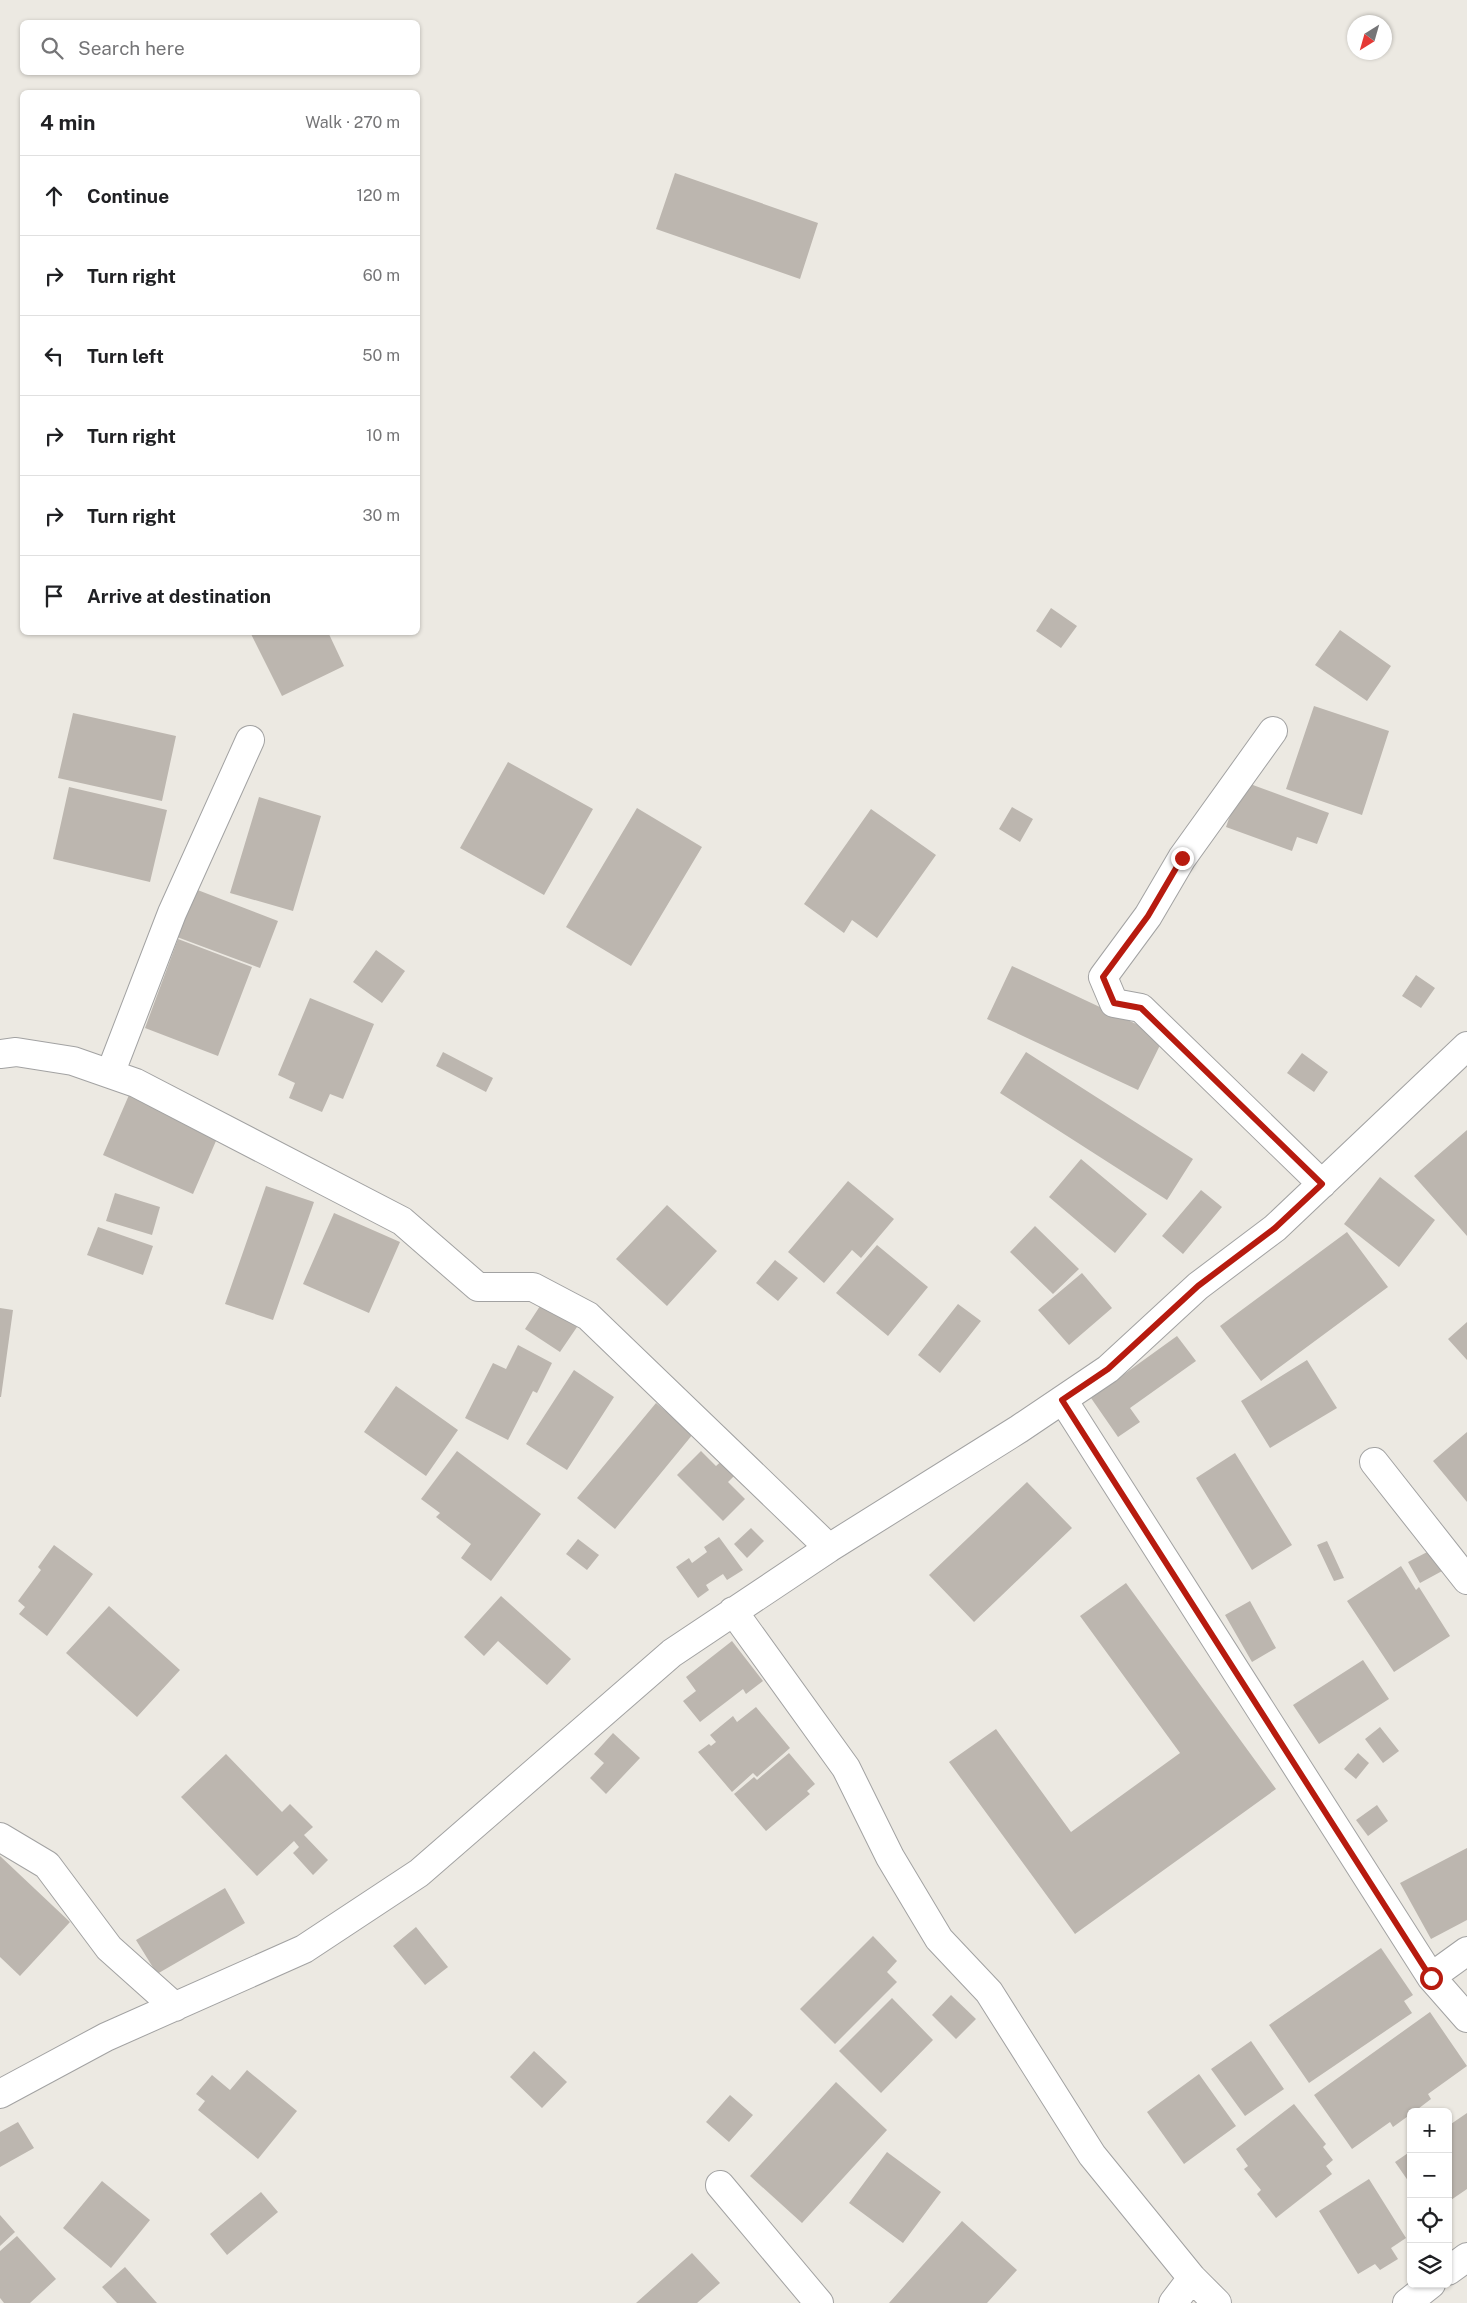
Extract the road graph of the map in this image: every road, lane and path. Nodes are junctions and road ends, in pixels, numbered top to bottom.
1 (1273, 731) dead end
2 (250, 740) dead end
3 (1467, 1046) edge
4 (0, 1054) edge
5 (110, 1074) junction
6 (1322, 1184) junction
7 (1062, 1400) junction
8 (1374, 1462) dead end
9 (829, 1548) junction
10 (1467, 1580) edge
11 (734, 1611) junction
12 (0, 1837) edge
13 (1467, 1951) edge
14 (1431, 1978) junction
15 (175, 2006) junction
16 (1467, 2018) edge
17 (0, 2094) edge
18 (720, 2185) dead end
19 (1467, 2257) edge
20 (1452, 2268) edge
21 (1192, 2278) junction
22 (1426, 2288) edge
23 (819, 2303) edge
24 (1173, 2303) edge
25 (1217, 2303) edge
26 (1407, 2303) edge

1 - 6 street
2 - 5 street
3 - 6 street
4 - 5 street
5 - 9 street
6 - 7 street
7 - 9 street
7 - 14 street
8 - 10 street
9 - 11 street
11 - 15 street
11 - 21 street
12 - 15 street
13 - 14 street
14 - 16 street
15 - 17 street
18 - 23 street
19 - 20 street
21 - 24 street
21 - 25 street
22 - 26 street

